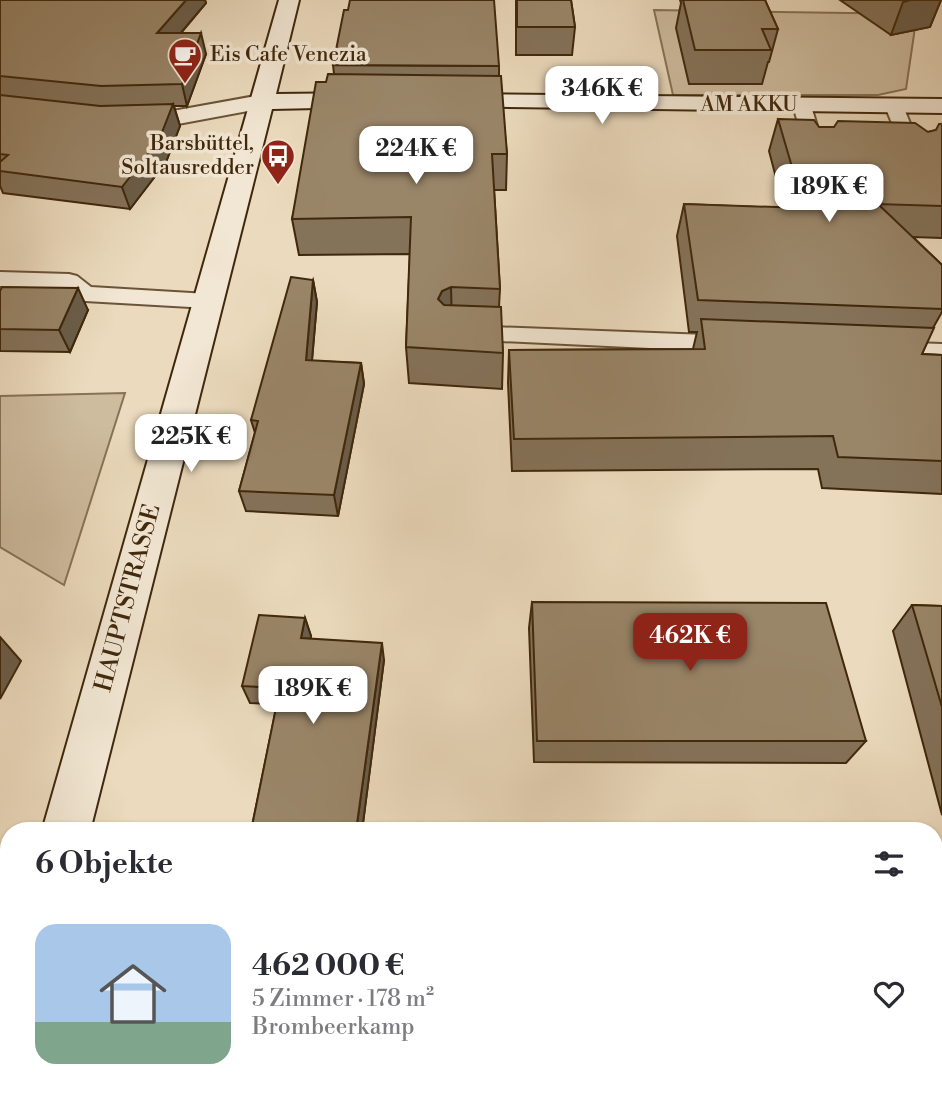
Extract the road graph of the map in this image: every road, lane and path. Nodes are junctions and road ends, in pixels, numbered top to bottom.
1 (289, 0) edge
2 (388, 100) edge
3 (429, 101) edge
4 (261, 102) junction
5 (802, 106) junction
6 (894, 106) junction
7 (942, 106) edge
8 (94, 116) edge
9 (816, 152) edge
10 (914, 155) edge
11 (0, 279) edge
12 (208, 301) junction
13 (453, 334) edge
14 (760, 345) edge
15 (858, 349) edge
16 (942, 352) edge
17 (68, 822) edge

1 - 4 street, HAUPTSTRASSE
2 - 4 street
3 - 5 street, AM AKKU
4 - 8 street
4 - 12 street, HAUPTSTRASSE
5 - 6 street, AM AKKU
5 - 9 lane
6 - 7 street, AM AKKU
6 - 10 lane
11 - 12 lane
12 - 17 street, HAUPTSTRASSE
13 - 14 lane
15 - 16 lane

